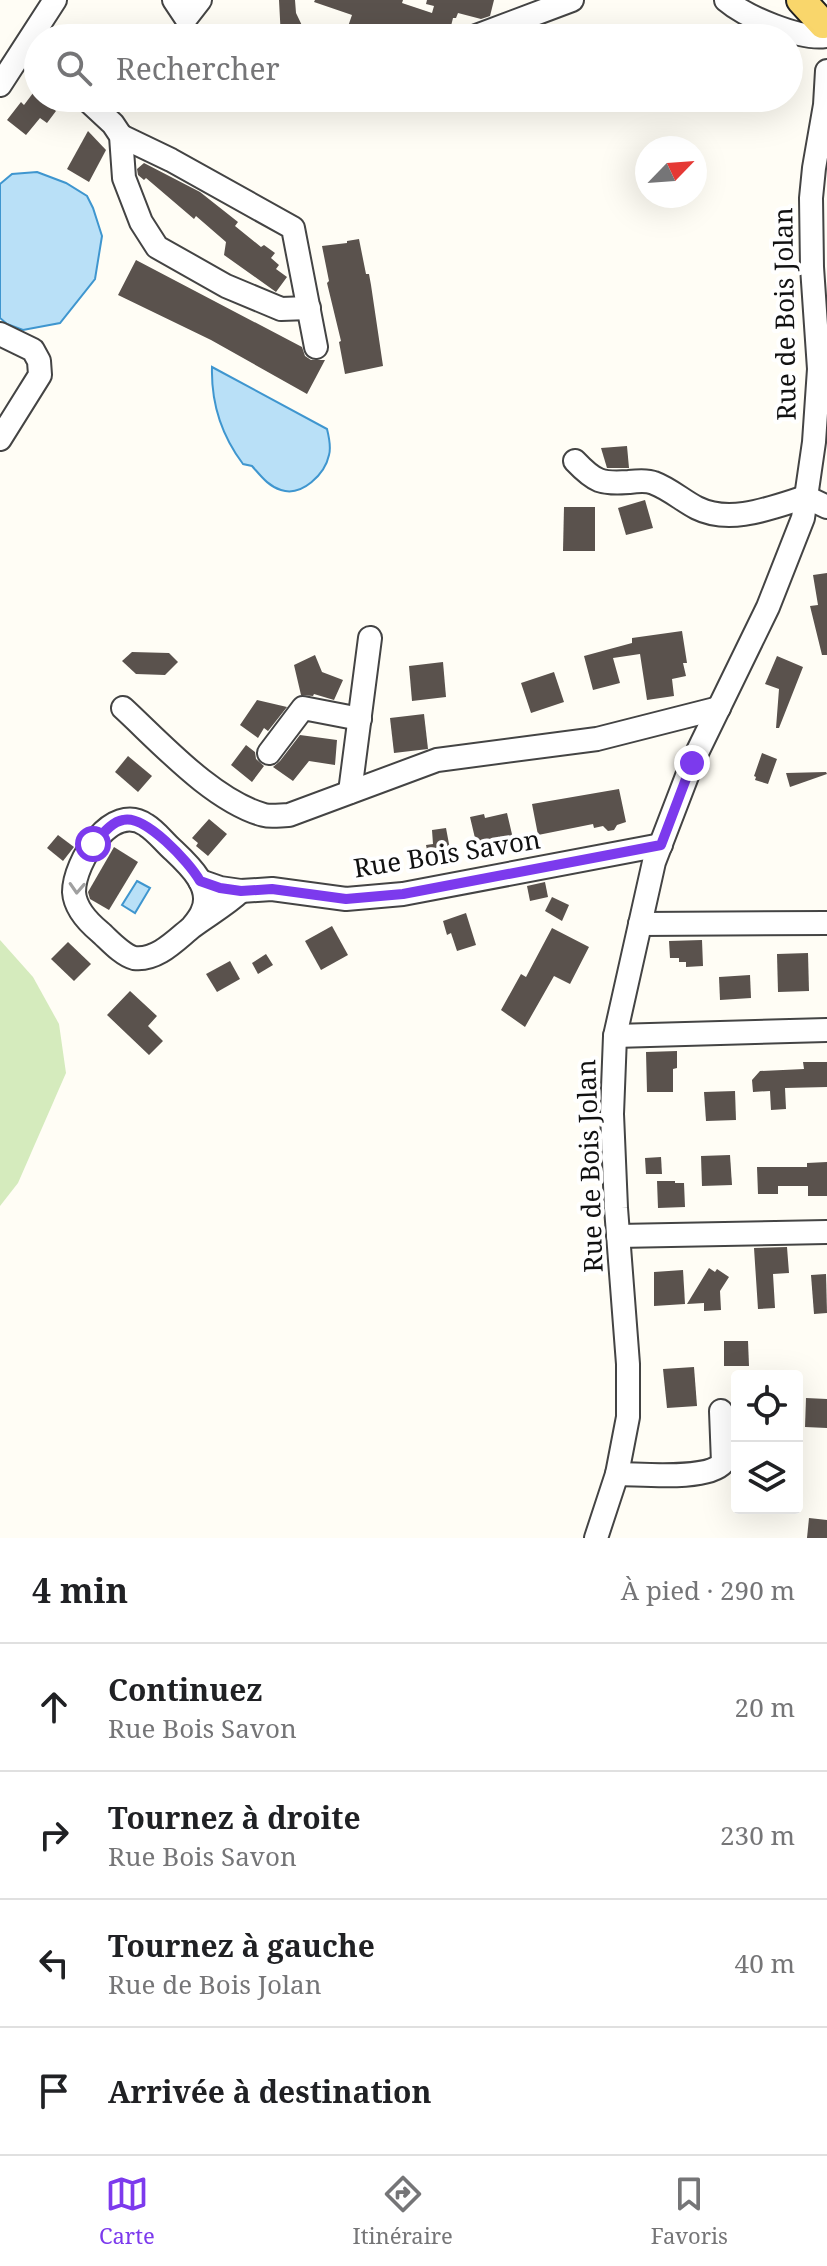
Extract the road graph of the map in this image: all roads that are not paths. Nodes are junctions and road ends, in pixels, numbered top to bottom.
1 (55, 0) edge
2 (174, 0) edge
3 (200, 0) edge
4 (572, 0) edge
5 (726, 0) edge
6 (801, 0) edge
7 (44, 24) edge
8 (508, 24) edge
9 (774, 24) edge
10 (826, 26) edge
11 (803, 33) edge
12 (24, 58) edge
13 (827, 71) edge
14 (0, 85) edge
15 (826, 104) edge
16 (100, 112) edge
17 (121, 136) junction
18 (820, 271) edge
19 (309, 308) junction
20 (0, 334) edge
21 (316, 347) dead end
22 (0, 439) edge
23 (575, 461) dead end
24 (806, 497) junction
25 (827, 507) edge
26 (370, 638) dead end
27 (123, 708) dead end
28 (719, 708) junction
29 (360, 719) junction
30 (269, 753) dead end
31 (350, 792) junction
32 (661, 845) junction
33 (200, 881) junction
34 (241, 891) junction
35 (827, 923) edge
36 (640, 924) junction
37 (192, 927) junction
38 (827, 1030) edge
39 (615, 1036) junction
40 (827, 1232) edge
41 (618, 1236) junction
42 (721, 1411) dead end
43 (617, 1474) junction
44 (596, 1538) edge

1 - 7 street
2 - 3 street
4 - 8 street
5 - 9 street
6 - 10 main road
10 - 11 street
12 - 14 street
13 - 15 street, Rue de Bois Jolan
15 - 18 street, Rue de Bois Jolan
16 - 17 street
17 - 19 street
17 - 19 street
18 - 24 street, Rue de Bois Jolan
19 - 21 street
20 - 22 street
23 - 24 street
24 - 25 street
24 - 28 street, Rue de Bois Jolan
26 - 29 street
27 - 31 street
28 - 31 street
28 - 32 street, Rue de Bois Jolan
29 - 30 street
29 - 31 street
32 - 34 street, Rue Bois Savon
32 - 36 street, Rue de Bois Jolan
33 - 34 street, Rue Bois Savon
33 - 37 street
33 -> 37 street
34 - 37 street
35 - 36 street
36 - 39 street, Rue de Bois Jolan
38 - 39 street
39 - 41 street, Rue de Bois Jolan
40 - 41 street
41 - 43 street, Rue de Bois Jolan
42 - 43 street
43 - 44 street, Rue de Bois Jolan

